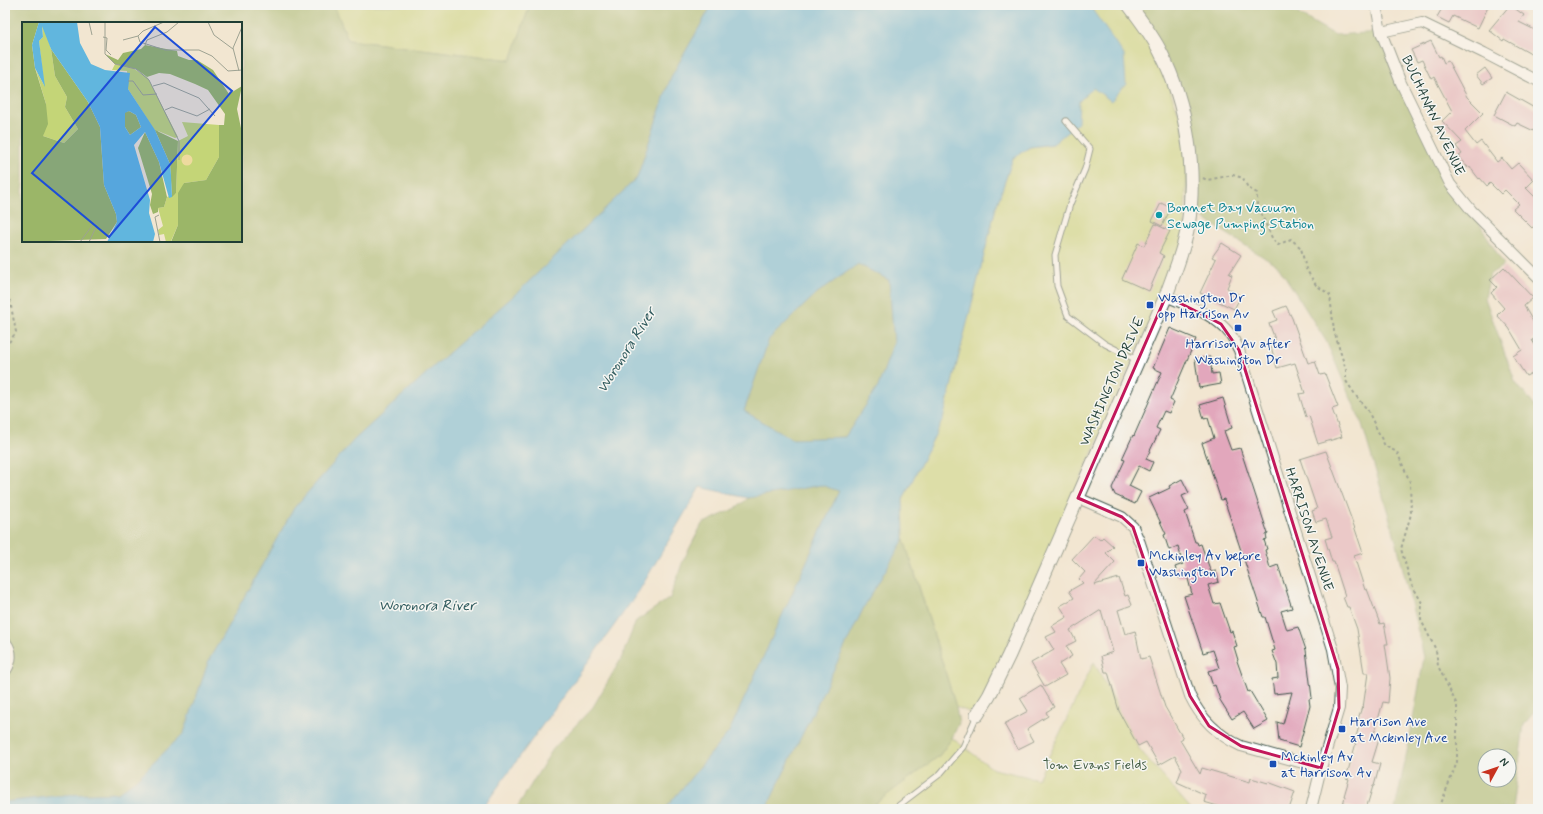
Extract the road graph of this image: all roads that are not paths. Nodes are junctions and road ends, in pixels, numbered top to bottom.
1 (1129, 5) edge
2 (1376, 5) edge
3 (1381, 32) junction
4 (1538, 81) edge
5 (1066, 121) dead end
6 (1538, 276) edge
7 (1166, 296) junction
8 (1137, 360) junction
9 (1078, 498) junction
10 (5, 644) edge
11 (5, 669) edge
12 (977, 715) joint
13 (1321, 768) junction
14 (894, 809) edge
15 (1311, 809) edge

1 - 7 street, WASHINGTON DRIVE
2 - 3 street, BUCHANAN AVENUE
3 - 4 street
3 - 6 street, BUCHANAN AVENUE
5 - 8 lane
7 - 8 street, WASHINGTON DRIVE
7 - 13 street, HARRISON AVENUE
8 - 9 street, WASHINGTON DRIVE
9 - 12 street, WASHINGTON DRIVE
9 - 13 street
10 - 11 street
12 - 14 lane
13 - 15 street, HARRISON AVENUE

